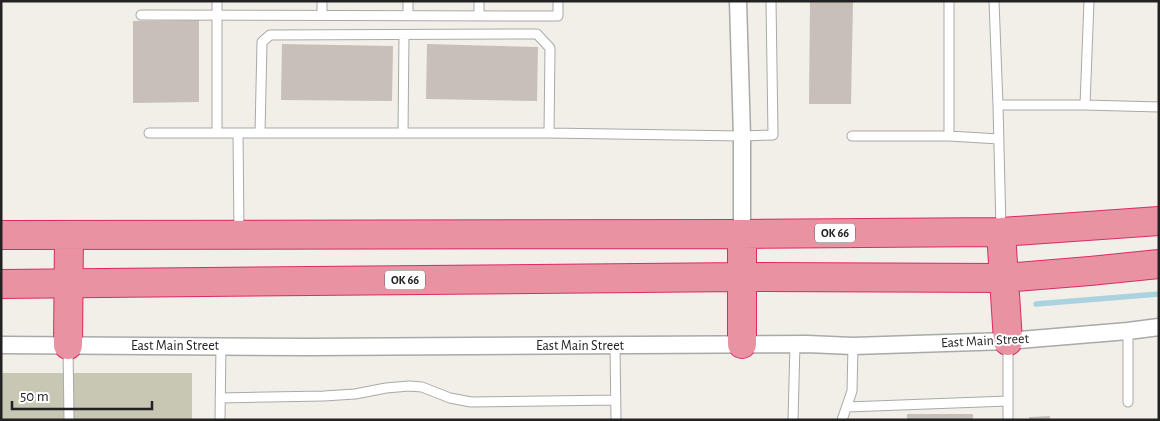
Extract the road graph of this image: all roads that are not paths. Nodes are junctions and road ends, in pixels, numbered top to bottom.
1 (217, 1) edge
2 (322, 1) edge
3 (408, 1) edge
4 (479, 1) edge
5 (558, 1) edge
6 (738, 1) edge
7 (771, 1) edge
8 (949, 1) edge
9 (994, 1) edge
10 (1089, 1) edge
11 (217, 14) junction
12 (141, 15) dead end
13 (322, 15) junction
14 (408, 15) junction
15 (478, 16) junction
16 (404, 35) junction
17 (998, 105) junction
18 (1085, 105) junction
19 (1159, 107) edge
20 (149, 133) dead end
21 (217, 133) junction
22 (238, 133) junction
23 (260, 133) junction
24 (403, 133) junction
25 (549, 133) junction
26 (742, 136) junction
27 (852, 136) dead end
28 (949, 136) junction
29 (999, 139) junction
30 (1159, 221) edge
31 (1001, 232) junction
32 (742, 234) junction
33 (1, 235) edge
34 (69, 235) junction
35 (239, 235) junction
36 (1159, 264) edge
37 (742, 277) junction
38 (1003, 278) junction
39 (68, 283) junction
40 (1, 284) edge
41 (1159, 326) edge
42 (1128, 331) junction
43 (1008, 341) junction
44 (742, 344) junction
45 (795, 344) junction
46 (1, 345) edge
47 (68, 345) junction
48 (221, 346) junction
49 (615, 346) junction
50 (853, 346) junction
51 (220, 398) junction
52 (616, 400) junction
53 (1008, 401) junction
54 (1128, 402) dead end
55 (847, 407) junction
56 (68, 420) edge
57 (220, 420) edge
58 (616, 420) edge
59 (793, 420) edge
60 (842, 420) edge
61 (1008, 420) edge

1 - 11 lane
2 - 13 lane
3 - 14 lane
4 - 15 lane
5 - 15 lane
6 - 26 street
7 - 26 lane
8 - 28 lane
9 - 17 lane
10 - 18 lane
11 - 12 lane
11 - 13 lane
11 - 21 lane
13 - 14 lane
14 - 15 lane
16 - 23 lane
16 - 24 lane
16 - 25 lane
17 - 18 lane
17 - 29 lane
18 - 19 lane
20 - 21 lane
21 - 22 lane
22 - 23 lane
22 - 35 lane
23 - 24 lane
24 - 25 lane
25 - 26 lane
26 - 32 street
27 - 28 lane
28 - 29 lane
29 - 31 lane
30 - 31 highway, OK 66
31 - 32 highway, OK 66
31 - 38 highway
32 - 35 highway, OK 66
32 - 37 highway
33 - 34 highway, OK 66
34 - 35 highway, OK 66
34 - 39 highway
36 - 38 highway, OK 66
37 - 38 highway, OK 66
37 - 39 highway, OK 66
37 - 44 highway
38 - 43 highway
39 - 40 highway, OK 66
39 - 47 highway
41 - 42 street, East Main Street
42 - 43 street, East Main Street
42 - 54 lane
43 - 50 street, East Main Street
43 - 53 lane
44 - 45 street, East Main Street
44 - 49 street, East Main Street
45 - 50 street, East Main Street
45 - 59 lane
46 - 47 street, East Main Street
47 - 48 street, East Main Street
47 - 56 lane
48 - 49 street, East Main Street
48 - 51 lane
49 - 52 lane
50 - 55 lane
51 - 52 lane
51 - 57 lane
52 - 58 lane
53 - 55 lane
53 - 61 lane
55 - 60 lane

